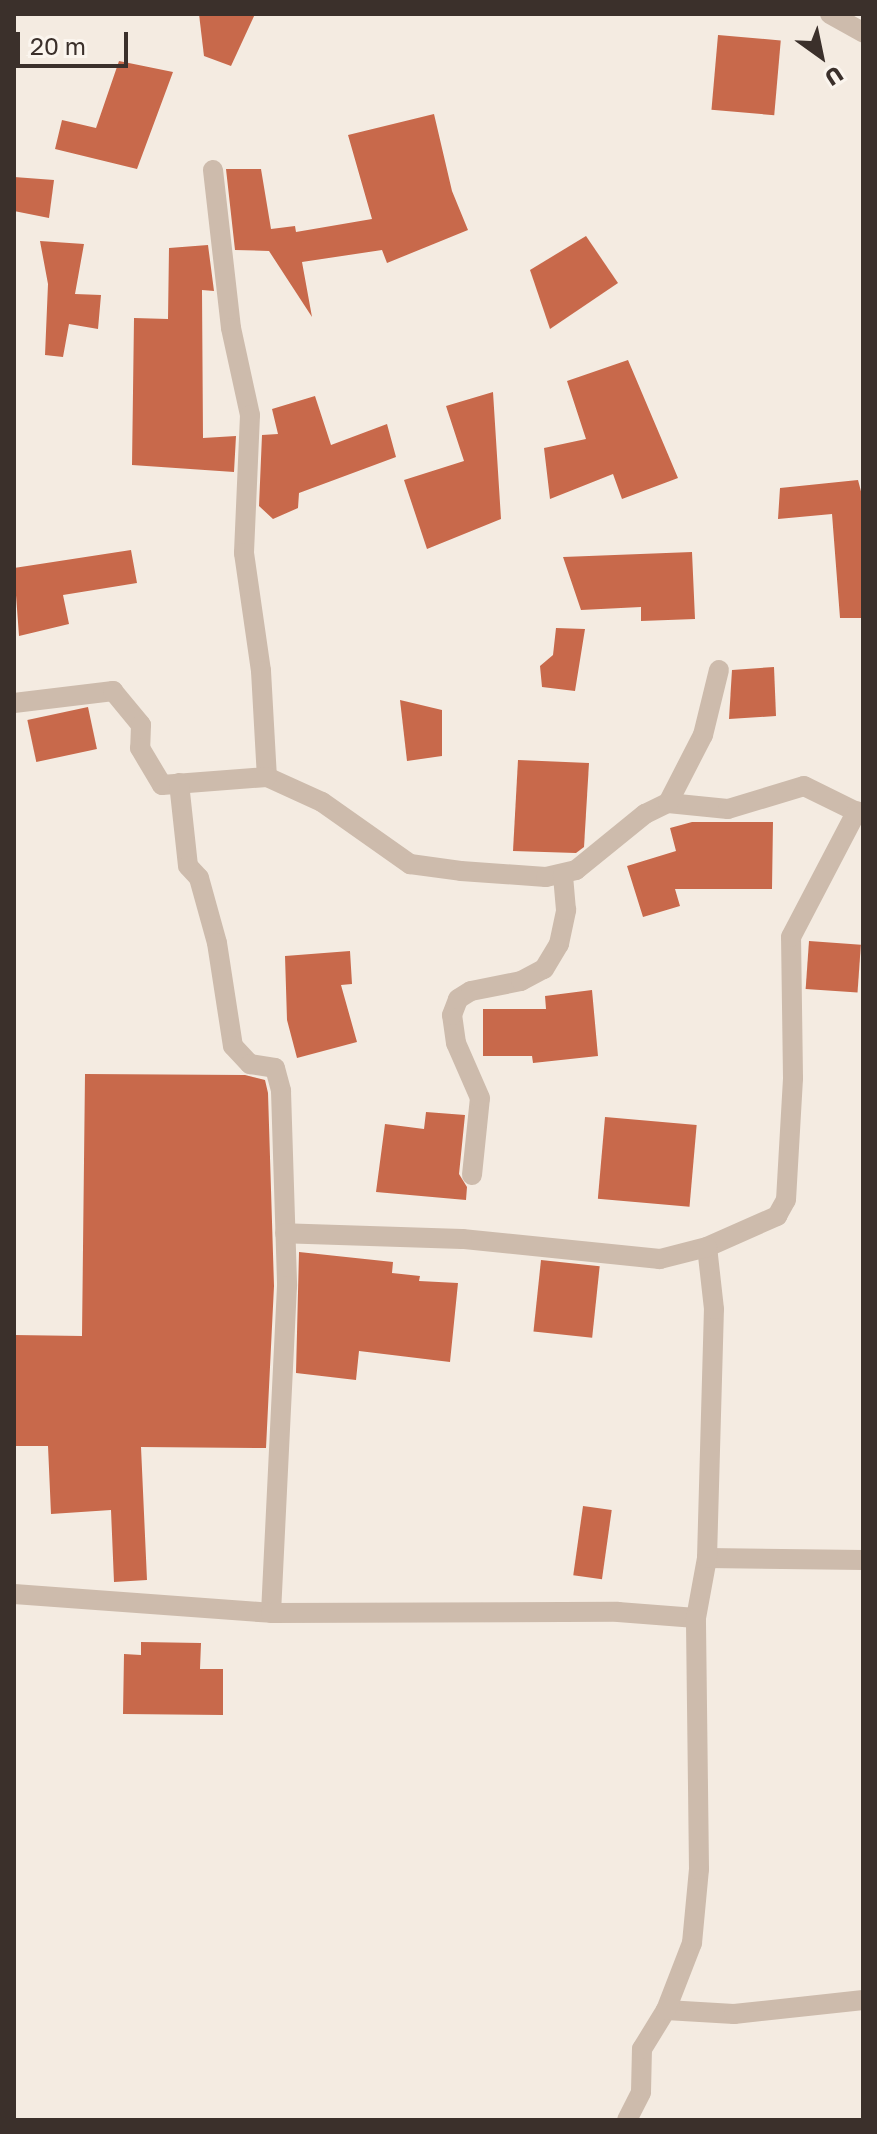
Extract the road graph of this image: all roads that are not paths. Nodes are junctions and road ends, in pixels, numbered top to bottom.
1 (830, 14) edge
2 (863, 32) edge
3 (213, 170) dead end
4 (719, 670) dead end
5 (14, 703) edge
6 (267, 777) junction
7 (179, 783) junction
8 (668, 803) junction
9 (860, 813) edge
10 (563, 874) junction
11 (472, 1175) dead end
12 (285, 1233) junction
13 (707, 1247) junction
14 (707, 1558) junction
15 (863, 1560) edge
16 (14, 1594) edge
17 (271, 1613) junction
18 (696, 1618) junction
19 (863, 2000) edge
20 (666, 2010) junction
21 (627, 2120) edge

1 - 2 street
3 - 6 street
4 - 8 street
5 - 7 street
6 - 7 street
6 - 10 street
7 - 12 street
8 - 9 street
8 - 10 street
9 - 13 street
10 - 11 street
12 - 13 street
12 - 17 street
13 - 14 street
14 - 15 street
14 - 18 street
16 - 17 street
17 - 18 street
18 - 20 street
19 - 20 street
20 - 21 street

